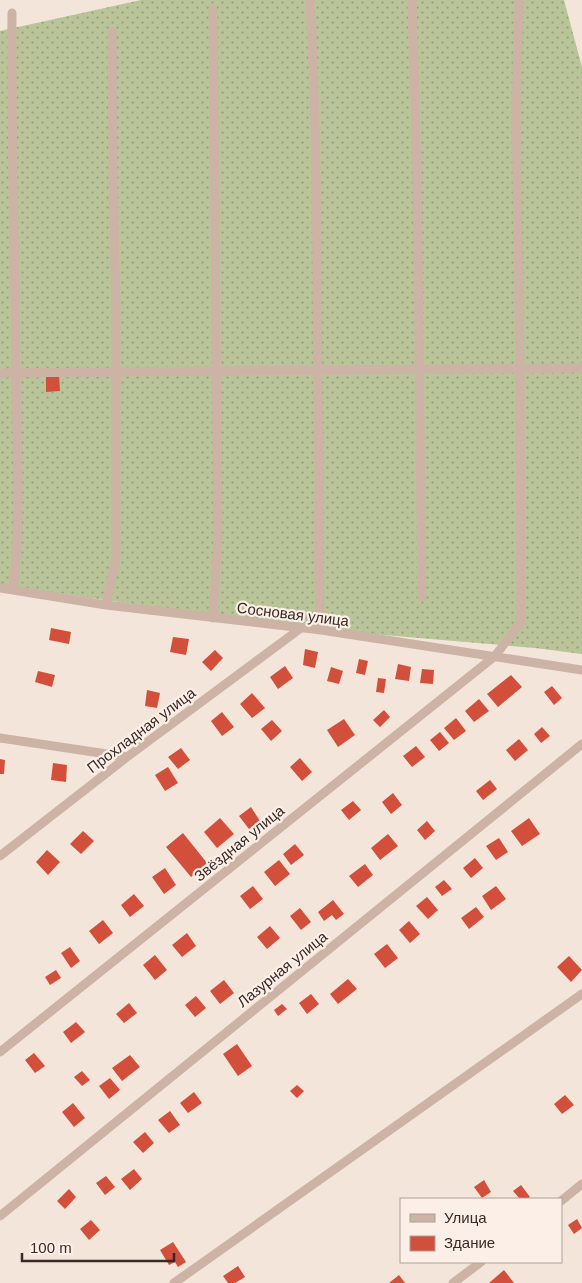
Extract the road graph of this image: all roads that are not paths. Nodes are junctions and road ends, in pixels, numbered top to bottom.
1 (310, 0) edge
2 (412, 0) edge
3 (519, 0) edge
4 (213, 10) dead end
5 (12, 13) dead end
6 (112, 32) dead end
7 (582, 368) edge
8 (520, 369) junction
9 (419, 370) junction
10 (317, 371) junction
11 (115, 372) junction
12 (216, 372) junction
13 (0, 373) edge
14 (16, 373) junction
15 (0, 588) edge
16 (13, 590) junction
17 (422, 597) dead end
18 (106, 605) junction
19 (213, 618) junction
20 (301, 628) junction
21 (321, 630) junction
22 (495, 656) junction
23 (582, 670) edge
24 (0, 738) edge
25 (582, 744) edge
26 (127, 757) junction
27 (0, 856) edge
28 (582, 994) edge
29 (0, 1052) edge
30 (582, 1184) edge
31 (562, 1200) edge
32 (0, 1216) edge
33 (480, 1263) edge
34 (174, 1283) edge
35 (454, 1283) edge

1 - 10 street
2 - 9 street
3 - 8 street, Звёздная улица
4 - 12 street
5 - 14 street
6 - 11 street
7 - 8 street
8 - 9 street
8 - 22 street, Звёздная улица
9 - 10 street
9 - 17 street
10 - 12 street
10 - 21 street
11 - 12 street
11 - 14 street
11 - 18 street
12 - 19 street
13 - 14 street
14 - 16 street
15 - 16 street, Сосновая улица
16 - 18 street, Сосновая улица
18 - 19 street, Сосновая улица
19 - 20 street, Сосновая улица
20 - 21 street, Сосновая улица
20 - 26 street, Прохладная улица
21 - 22 street, Сосновая улица
22 - 23 street, Сосновая улица
22 - 29 street, Звёздная улица
24 - 26 street
25 - 32 street, Лазурная улица
26 - 27 street, Прохладная улица
28 - 34 street
30 - 31 street
33 - 35 street

